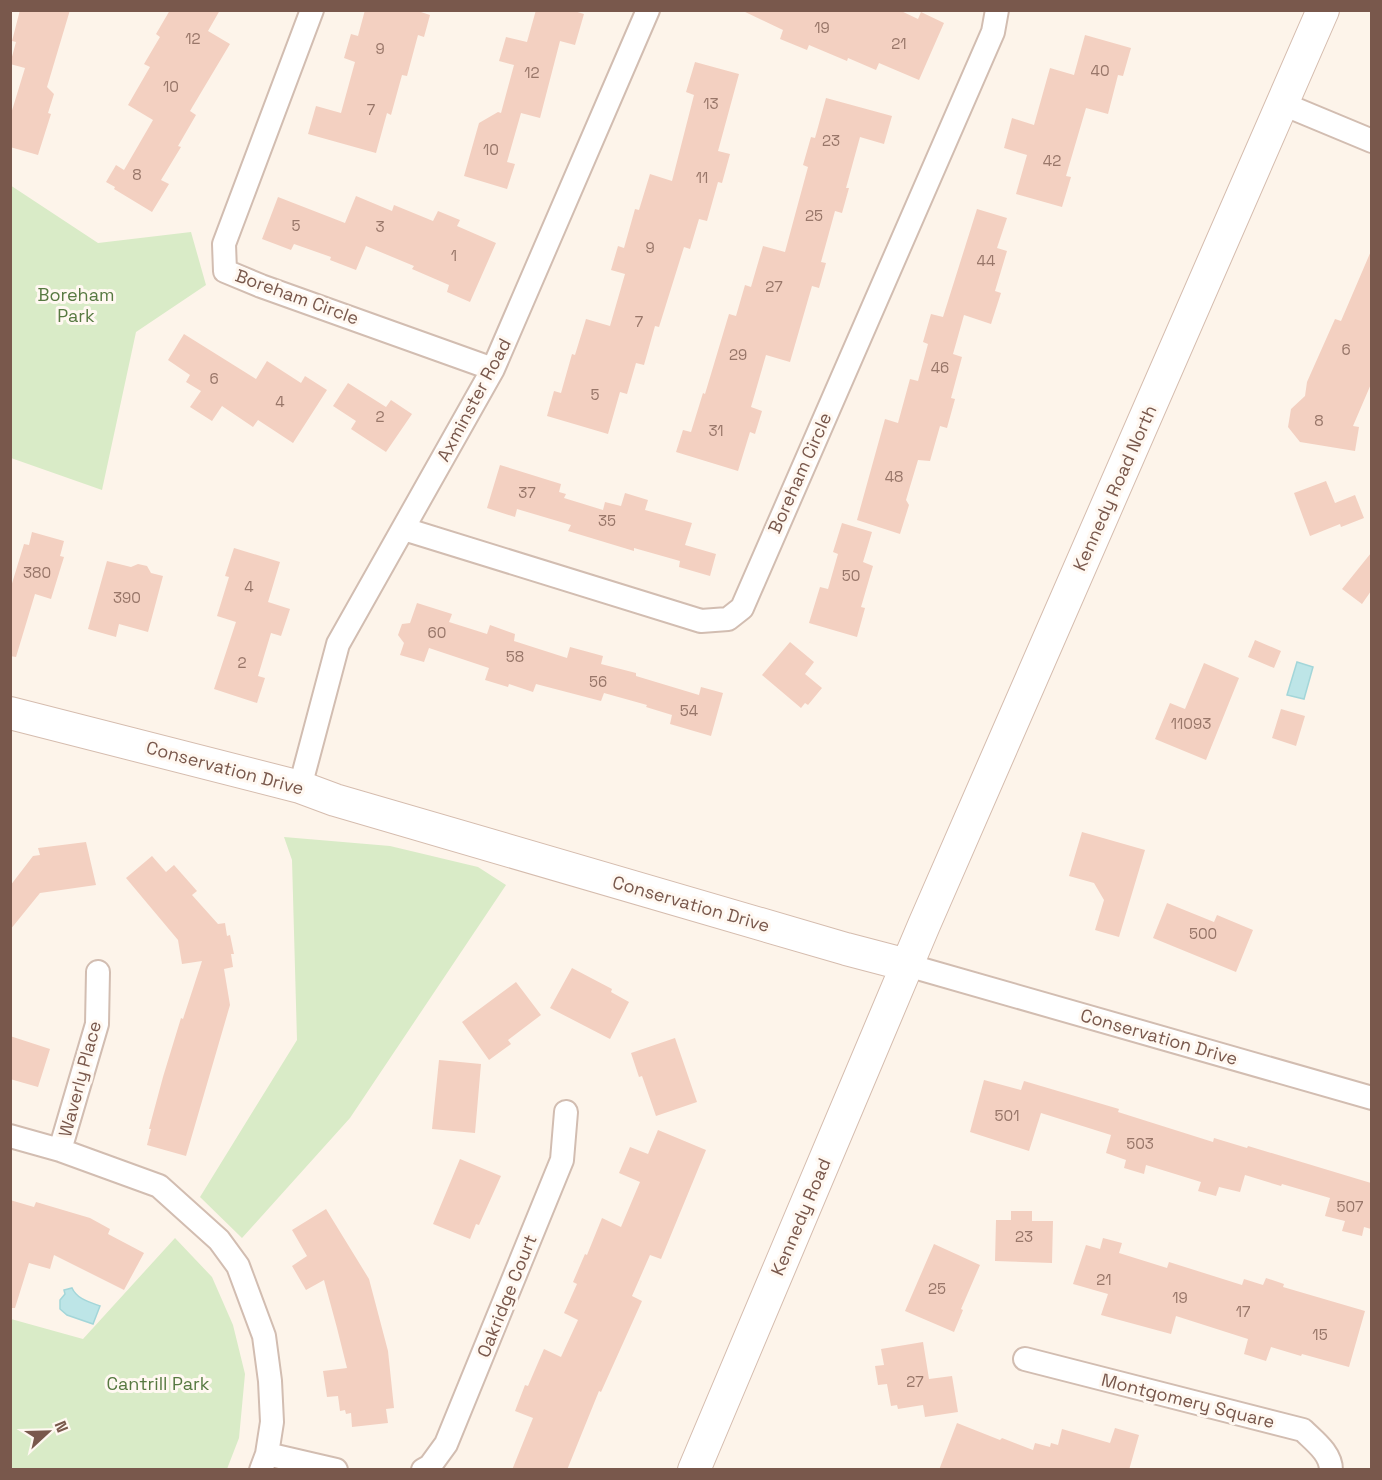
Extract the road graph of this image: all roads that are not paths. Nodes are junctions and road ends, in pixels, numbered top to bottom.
1 (312, 10) edge
2 (648, 10) edge
3 (997, 10) edge
4 (1323, 10) edge
5 (1283, 104) junction
6 (1371, 141) edge
7 (493, 369) junction
8 (404, 529) junction
9 (10, 713) edge
10 (300, 787) junction
11 (907, 965) junction
12 (98, 972) dead end
13 (1371, 1098) edge
14 (566, 1112) dead end
15 (10, 1136) edge
16 (60, 1150) junction
17 (1025, 1359) dead end
18 (264, 1462) edge
19 (336, 1470) edge
20 (423, 1470) edge
21 (694, 1470) edge
22 (1331, 1470) edge

1 - 7 street, Boreham Circle
2 - 7 street, Axminster Road
3 - 8 street, Boreham Circle
4 - 5 main road, Kennedy Road North
5 - 6 street
5 - 11 main road, Kennedy Road North
7 - 8 street, Axminster Road
8 - 10 street, Axminster Road
9 - 10 main road, Conservation Drive
10 - 11 main road, Conservation Drive
11 - 13 street, Conservation Drive
11 - 21 main road, Kennedy Road
12 - 16 street, Waverly Place
14 - 20 street, Oakridge Court
15 - 16 street
16 - 18 street
17 - 22 street, Montgomery Square
18 - 19 street

